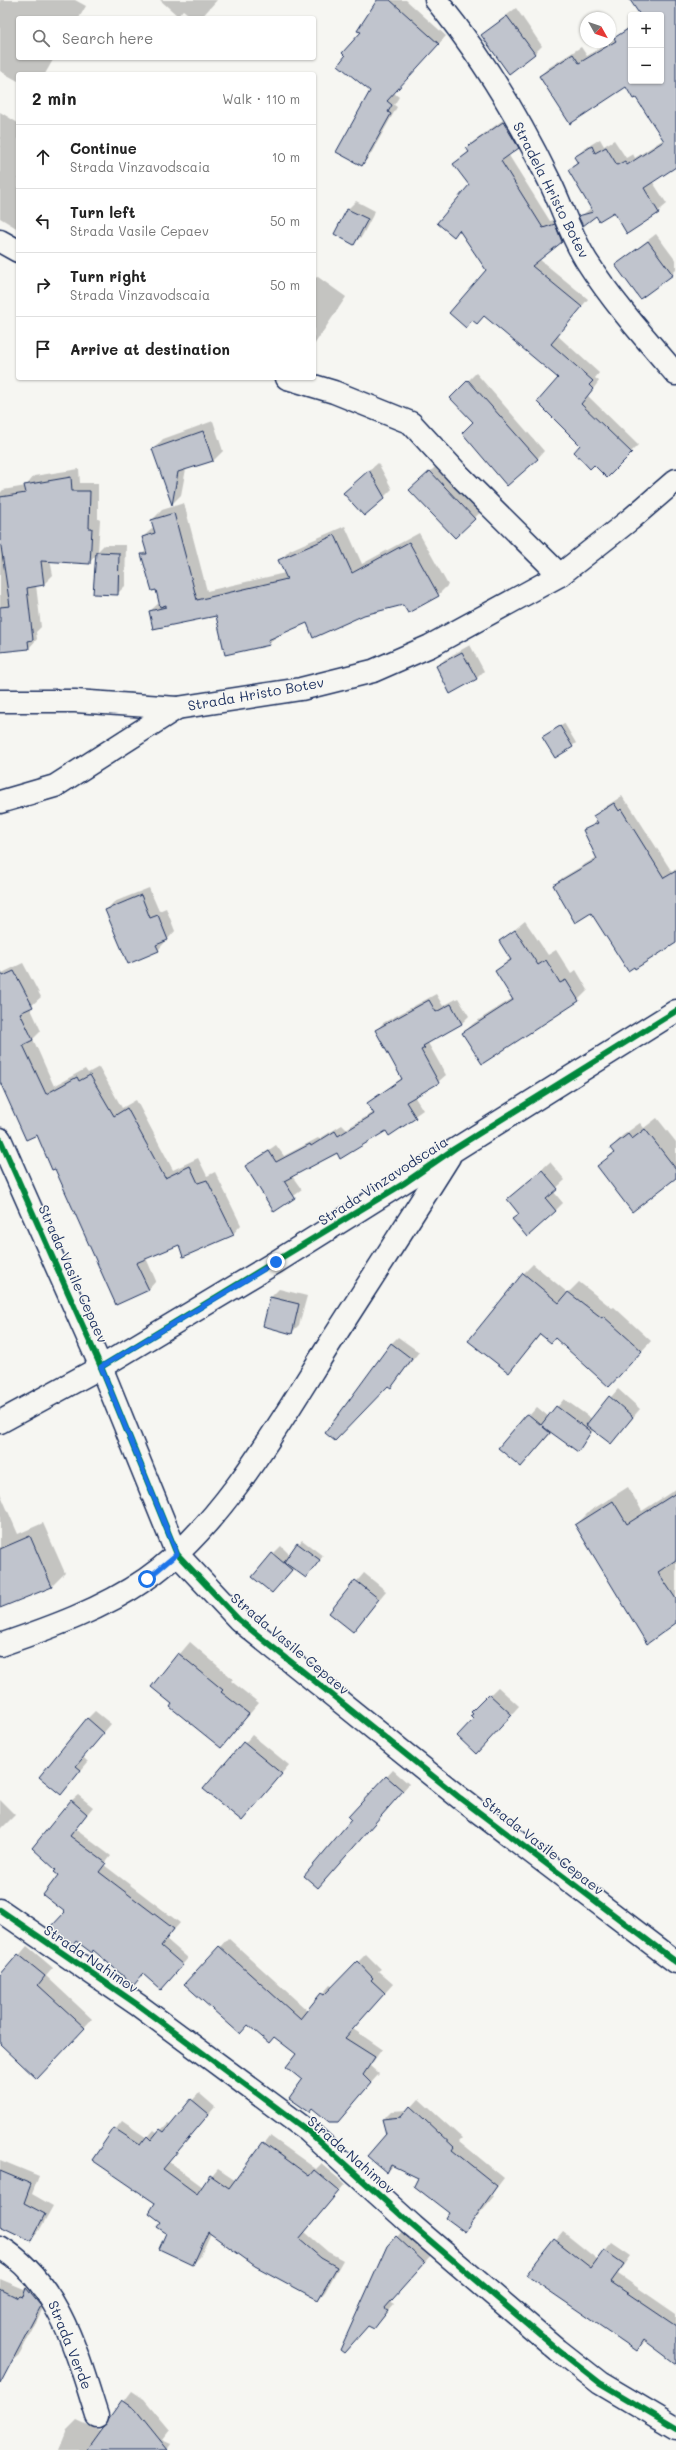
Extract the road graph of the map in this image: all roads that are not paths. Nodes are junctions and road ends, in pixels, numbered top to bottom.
1 (436, 0) edge
2 (0, 241) edge
3 (16, 250) edge
4 (676, 374) edge
5 (295, 380) edge
6 (676, 480) edge
7 (560, 575) junction
8 (0, 701) edge
9 (177, 708) junction
10 (0, 802) edge
11 (676, 1011) edge
12 (0, 1140) edge
13 (454, 1149) junction
14 (101, 1367) junction
15 (0, 1422) edge
16 (177, 1554) junction
17 (0, 1645) edge
18 (0, 1910) edge
19 (676, 1962) edge
20 (0, 2247) edge
21 (97, 2416) dead end
22 (676, 2428) edge

1 - 4 street, Stradela Hristo Botev
2 - 3 street
5 - 7 street
6 - 7 street, Strada Hristo Botev
7 - 9 street, Strada Hristo Botev
8 - 9 street, Strada Hristo Botev
9 - 10 street
11 - 13 street, Strada Vinzavodscaia
12 - 14 street, Strada Vasile Cepaev
13 - 14 street, Strada Vinzavodscaia
13 - 16 street, Strada Vinzavodscaia
14 - 15 street, Strada Vinzavodscaia
14 - 16 street, Strada Vasile Cepaev
16 - 17 street, Strada Vinzavodscaia
16 - 19 street, Strada Vasile Cepaev
18 - 22 street, Strada Nahimov
20 - 21 street, Strada Verde

